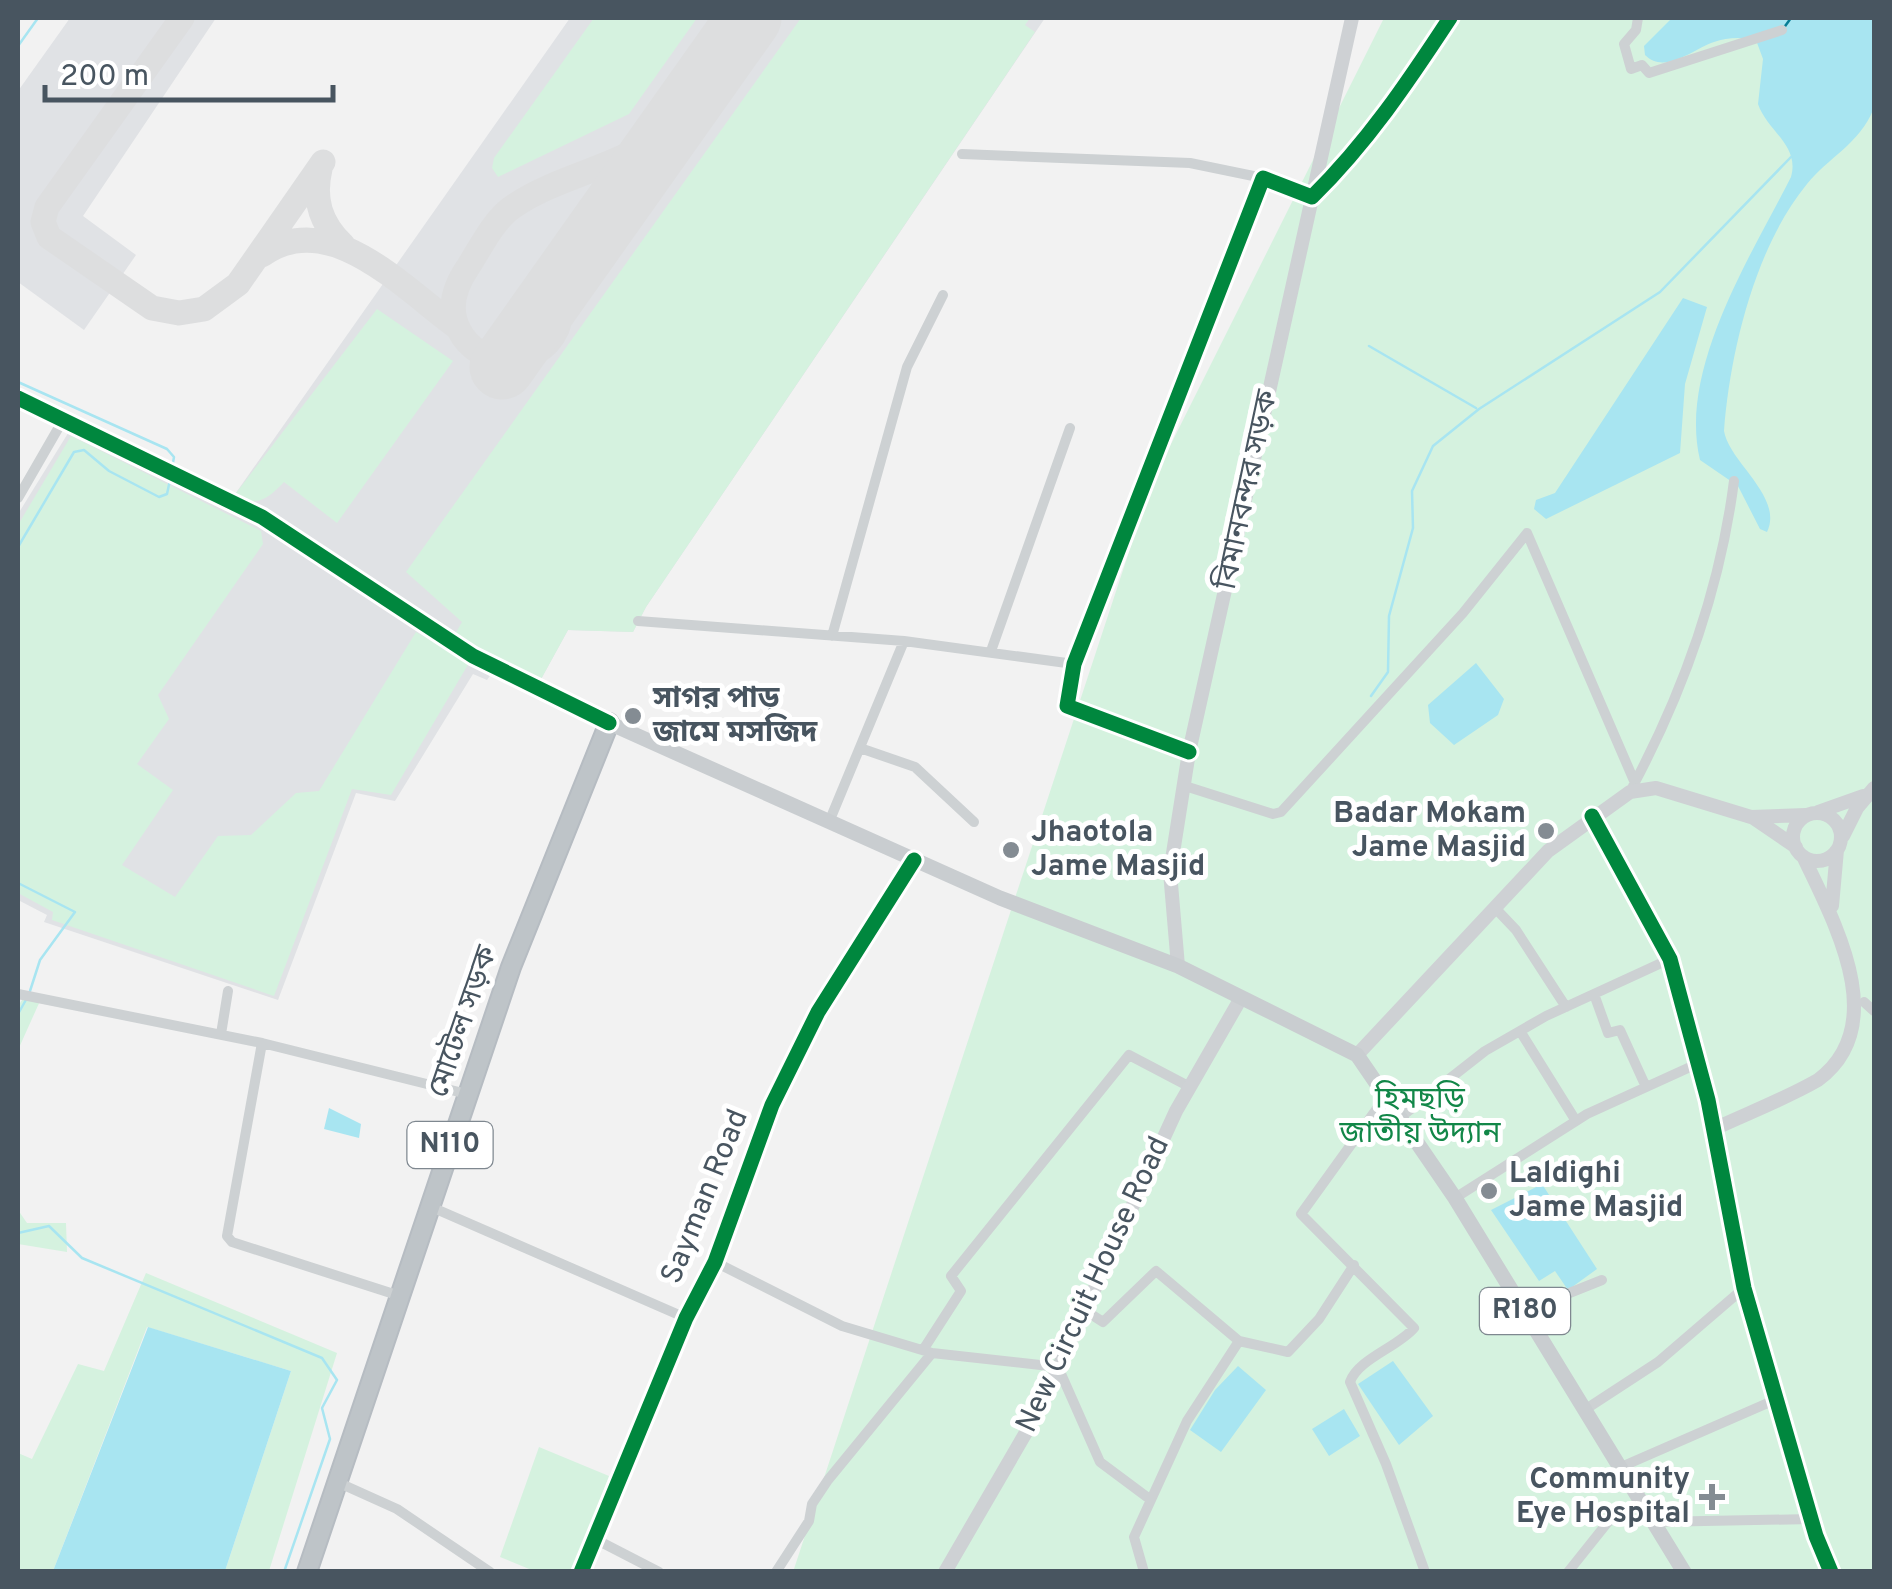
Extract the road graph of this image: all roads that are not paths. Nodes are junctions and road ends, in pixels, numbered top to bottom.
1 (1352, 18) edge
2 (1450, 18) edge
3 (1638, 18) edge
4 (1782, 30) dead end
5 (962, 154) dead end
6 (1263, 178) junction
7 (1312, 197) junction
8 (943, 295) dead end
9 (18, 398) edge
10 (63, 420) junction
11 (1070, 428) dead end
12 (1734, 481) dead end
13 (18, 498) edge
14 (638, 620) dead end
15 (832, 636) junction
16 (904, 642) junction
17 (991, 651) junction
18 (1074, 664) junction
19 (609, 724) junction
20 (860, 748) junction
21 (1190, 752) junction
22 (1185, 786) junction
23 (1632, 787) junction
24 (1871, 791) edge
25 (1810, 814) junction
26 (1592, 816) junction
27 (1751, 817) junction
28 (830, 822) junction
29 (974, 822) dead end
30 (1839, 846) junction
31 (1799, 852) junction
32 (914, 860) junction
33 (1497, 910) junction
34 (1832, 912) junction
35 (1670, 960) junction
36 (1178, 966) junction
37 (228, 991) dead end
38 (18, 994) edge
39 (1594, 994) junction
40 (1242, 998) junction
41 (1566, 1007) junction
42 (1870, 1007) edge
43 (1520, 1031) junction
44 (221, 1034) junction
45 (262, 1043) junction
46 (1357, 1055) junction
47 (1699, 1063) junction
48 (1646, 1087) junction
49 (1190, 1088) junction
50 (467, 1094) junction
51 (1388, 1094) junction
52 (1402, 1116) junction
53 (1576, 1121) junction
54 (1714, 1129) junction
55 (1455, 1198) junction
56 (429, 1206) junction
57 (715, 1262) junction
58 (1354, 1264) junction
59 (1602, 1280) dead end
60 (1744, 1288) junction
61 (400, 1296) junction
62 (1086, 1312) junction
63 (686, 1318) junction
64 (1530, 1320) junction
65 (1239, 1341) junction
66 (927, 1351) junction
67 (1058, 1366) junction
68 (1776, 1399) junction
69 (1586, 1409) junction
70 (1621, 1467) junction
71 (337, 1482) junction
72 (1150, 1500) junction
73 (1642, 1503) junction
74 (1812, 1519) junction
75 (1654, 1522) junction
76 (595, 1539) junction
77 (306, 1572) edge
78 (490, 1572) edge
79 (582, 1572) edge
80 (660, 1572) edge
81 (776, 1572) edge
82 (945, 1572) edge
83 (1144, 1572) edge
84 (1426, 1572) edge
85 (1568, 1572) edge
86 (1684, 1572) edge
87 (1832, 1572) edge

1 - 7 street, বিমানবন্দর সড়ক
2 - 7 street
3 - 4 street
5 - 6 street
6 - 7 street
6 - 18 street
7 - 21 street, বিমানবন্দর সড়ক
8 - 15 street
9 - 10 street
10 - 13 street
10 - 19 street
11 - 17 street
12 - 23 street
14 - 15 street
15 - 16 street
16 - 17 street
16 - 20 street
17 - 18 street
18 - 21 street
19 - 28 main road, R180
19 - 50 highway, মোটেল সড়ক / N110
20 - 28 street
20 - 29 street
21 - 22 street, বিমানবন্দর সড়ক
22 - 23 street
22 - 36 street, বিমানবন্দর সড়ক
23 - 26 street
23 - 27 street
24 - 25 street
24 - 30 street
25 - 27 street
25 - 30 street
25 - 31 street
26 - 33 street
26 - 35 street
27 - 31 street
28 - 32 main road, R180
30 - 31 street
30 - 34 street
31 - 34 street
32 - 36 main road, R180
32 - 57 street, Sayman Road
33 - 41 street
33 - 46 street
34 - 42 street
35 - 39 street
35 - 47 street
36 - 40 main road, R180
37 - 44 street
38 - 44 street
39 - 41 street
39 - 48 street
40 - 46 main road, R180
40 - 49 street, New Circuit House Road
41 - 43 street
42 - 54 street
43 - 52 street
43 - 53 street
44 - 45 street
45 - 50 street
45 - 61 street
46 - 51 main road, R180
47 - 48 street
47 - 54 street
48 - 53 street
49 - 62 street, New Circuit House Road
49 - 66 street
50 - 56 highway, মোটেল সড়ক / N110
51 - 52 main road, R180
51 - 58 street
52 - 55 main road, R180
53 - 55 street
54 - 60 street
55 - 64 main road, R180
56 - 61 highway, মোটেল সড়ক / N110
56 - 63 street
57 - 63 street, Sayman Road
57 - 66 street
58 - 65 street
58 - 84 street
59 - 64 street
60 - 68 street
60 - 69 street
61 - 71 highway, মোটেল সড়ক / N110
62 - 65 street
62 - 67 street, New Circuit House Road
63 - 76 street, Sayman Road
64 - 69 main road, R180
65 - 72 street
66 - 67 street
66 - 81 street
67 - 72 street
67 - 82 street, New Circuit House Road
68 - 70 street
68 - 74 street
69 - 70 main road, R180
70 - 73 main road, R180
71 - 77 highway, মোটেল সড়ক / N110
71 - 78 street
72 - 83 street
73 - 75 main road, R180
73 - 85 street
74 - 75 street
74 - 87 street
75 - 86 main road, R180
76 - 79 street, Sayman Road
76 - 80 street

